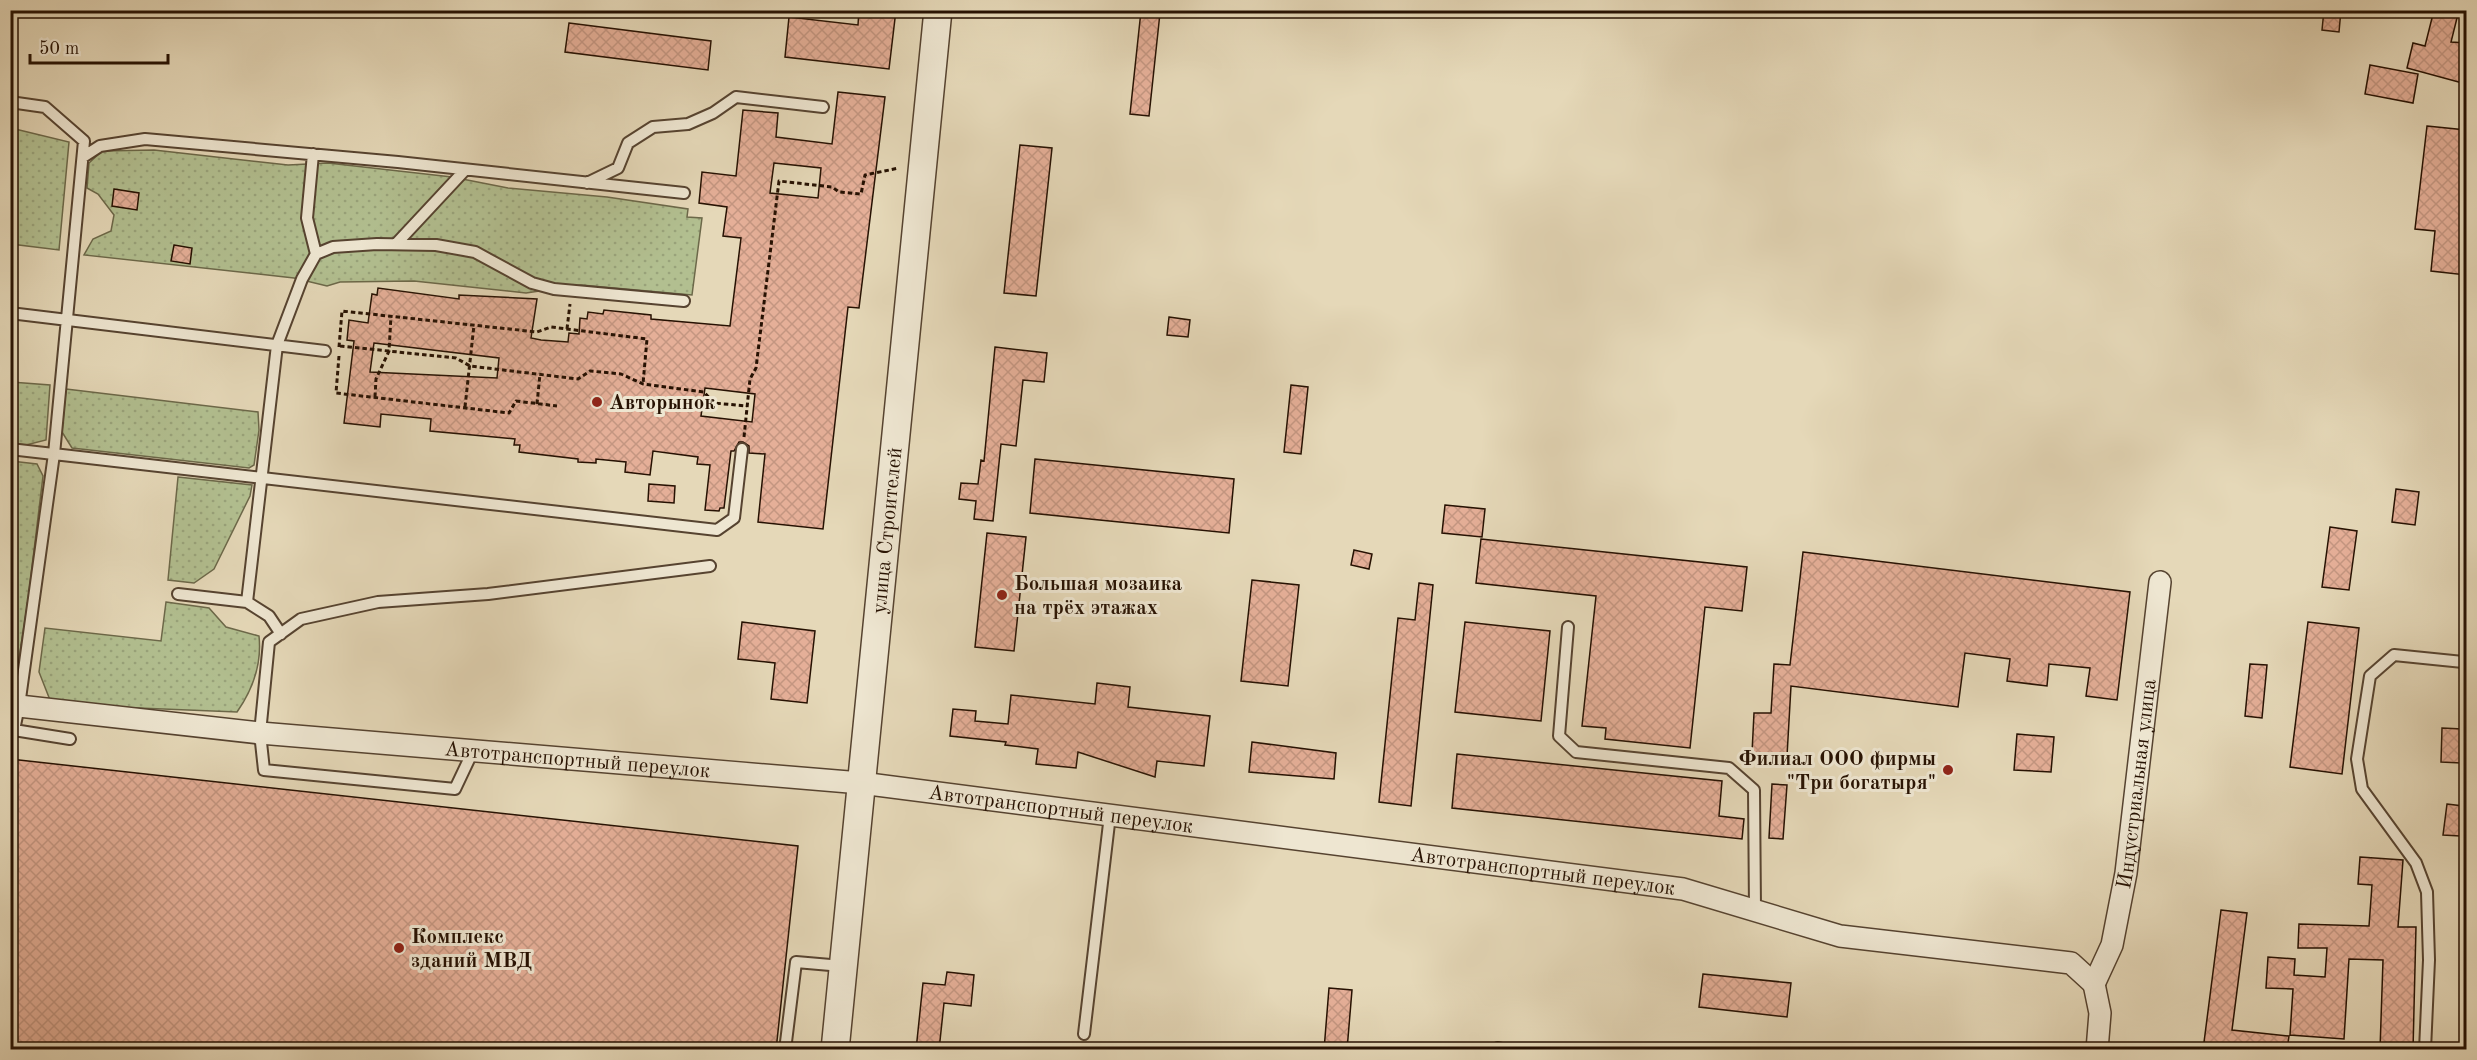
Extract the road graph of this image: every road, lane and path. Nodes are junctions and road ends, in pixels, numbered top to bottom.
1 (939, 10) edge
2 (10, 102) edge
3 (823, 107) dead end
4 (313, 154) junction
5 (923, 155) junction
6 (83, 157) junction
7 (465, 170) junction
8 (587, 183) junction
9 (684, 193) dead end
10 (396, 244) junction
11 (316, 254) junction
12 (571, 290) junction
13 (684, 301) dead end
14 (10, 313) edge
15 (391, 316) junction
16 (67, 320) junction
17 (474, 325) junction
18 (567, 329) junction
19 (277, 345) junction
20 (340, 346) junction
21 (325, 351) dead end
22 (389, 351) junction
23 (470, 366) junction
24 (540, 374) junction
25 (643, 384) junction
26 (375, 398) junction
27 (537, 404) junction
28 (557, 406) dead end
29 (747, 406) junction
30 (465, 407) junction
31 (742, 448) joint
32 (10, 449) edge
33 (54, 454) junction
34 (261, 478) junction
35 (710, 566) dead end
36 (2160, 582) dead end
37 (178, 594) dead end
38 (247, 602) junction
39 (1568, 627) dead end
40 (281, 634) junction
41 (2463, 662) dead end
42 (15, 706) edge
43 (12, 730) edge
44 (260, 734) junction
45 (70, 739) dead end
46 (473, 751) junction
47 (861, 783) junction
48 (1110, 815) junction
49 (1755, 910) junction
50 (843, 967) junction
51 (2094, 984) junction
52 (1084, 1034) dead end
53 (785, 1050) edge
54 (835, 1050) edge
55 (2097, 1050) edge
56 (2425, 1050) edge

1 - 5 street, улица Строителей
2 - 6 lane
3 - 8 lane
4 - 6 lane
4 - 7 lane
4 - 11 lane
5 - 29 path
5 - 47 street, улица Строителей
6 - 16 lane
7 - 8 lane
7 - 10 lane
8 - 9 lane
10 - 11 lane
10 - 12 lane
11 - 19 lane
12 - 13 lane
12 - 18 path
14 - 16 lane
15 - 17 path
15 - 20 path
15 - 22 path
16 - 19 lane
16 - 33 lane
17 - 18 path
17 - 23 path
18 - 25 path
19 - 21 lane
19 - 34 lane
20 - 22 path
20 - 26 path
22 - 23 path
22 - 26 path
23 - 24 path
23 - 30 path
24 - 25 path
24 - 27 path
25 - 29 path
26 - 30 path
27 - 28 path
27 - 30 path
29 - 31 path
31 - 34 lane
32 - 33 lane
33 - 34 lane
33 - 42 lane
34 - 38 lane
35 - 40 lane
36 - 51 street, Индустриальная улица
37 - 38 lane
38 - 40 lane
39 - 49 lane
40 - 44 lane
41 - 56 lane
42 - 43 lane
42 - 44 street, Автотранспортный переулок
43 - 45 lane
44 - 46 street, Автотранспортный переулок
44 - 46 lane
46 - 47 street, Автотранспортный переулок
47 - 48 street, Автотранспортный переулок
47 - 50 street, улица Строителей
48 - 49 street, Автотранспортный переулок
48 - 52 lane
49 - 51 street, Автотранспортный переулок
50 - 53 lane
50 - 54 street, улица Строителей
51 - 55 street

